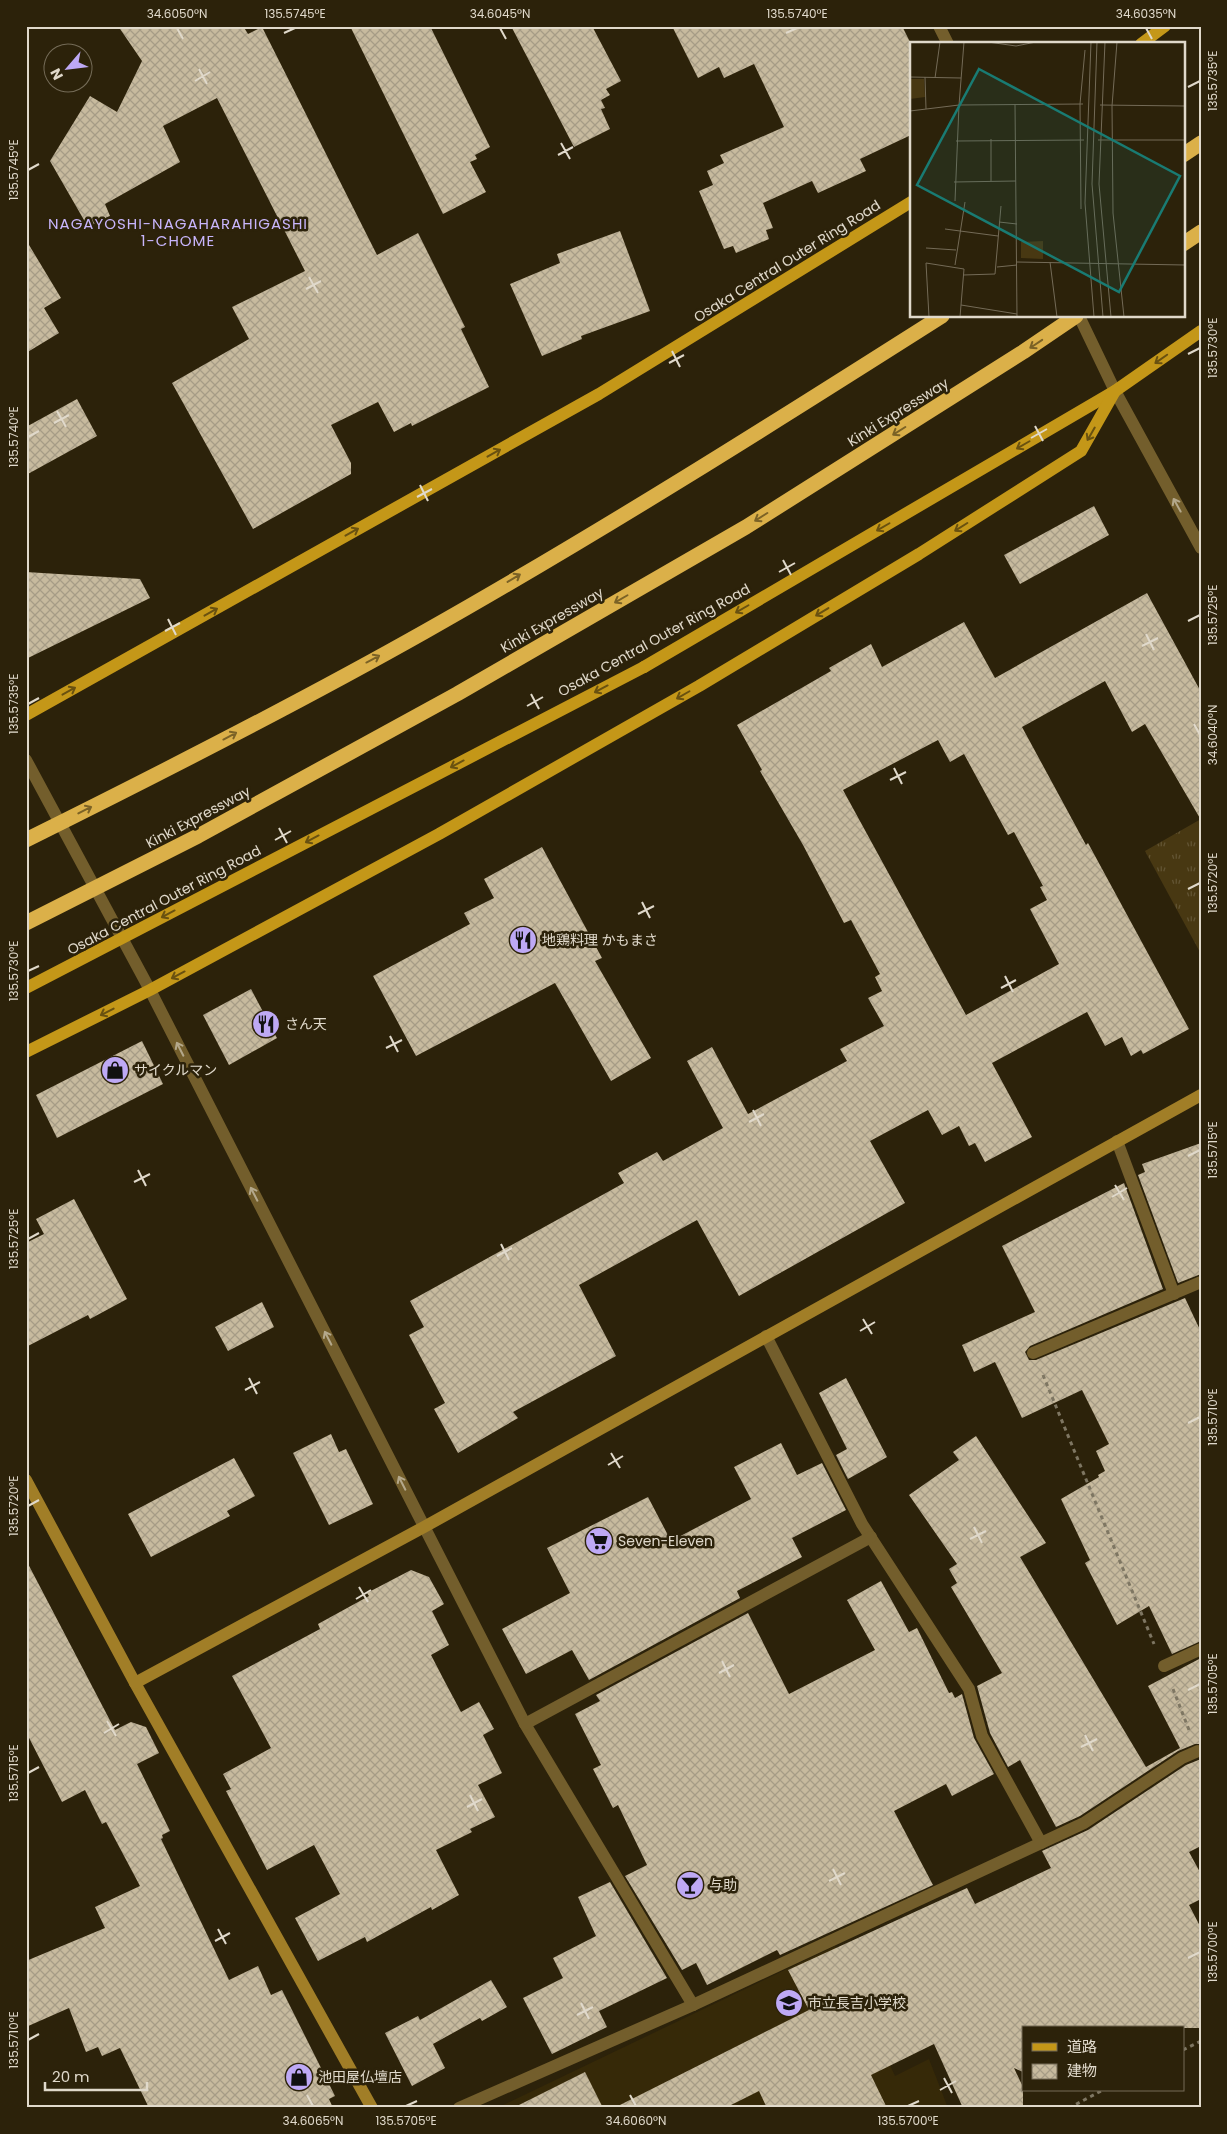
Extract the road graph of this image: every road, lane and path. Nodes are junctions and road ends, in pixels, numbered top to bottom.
1 (939, 26) edge
2 (1165, 26) edge
3 (947, 42) edge
4 (1144, 42) edge
5 (1201, 143) edge
6 (1184, 154) edge
7 (910, 203) edge
8 (1201, 232) edge
9 (1184, 243) edge
10 (939, 318) edge
11 (1075, 318) edge
12 (1079, 318) edge
13 (1201, 331) edge
14 (1116, 391) junction
15 (1201, 548) edge
16 (26, 715) edge
17 (26, 760) edge
18 (26, 840) edge
19 (26, 923) edge
20 (26, 988) edge
21 (150, 990) junction
22 (26, 1052) edge
23 (1201, 1095) edge
24 (1117, 1141) junction
25 (1201, 1282) edge
26 (1174, 1294) junction
27 (766, 1336) junction
28 (1034, 1353) joint
29 (26, 1480) edge
30 (424, 1527) junction
31 (871, 1537) junction
32 (1201, 1649) edge
33 (1164, 1666) junction
34 (135, 1684) junction
35 (525, 1724) junction
36 (1198, 1751) joint
37 (1041, 1843) junction
38 (694, 2005) junction
39 (1201, 2041) edge
40 (1184, 2050) edge
41 (1099, 2092) edge
42 (372, 2108) edge
43 (459, 2108) edge
44 (1069, 2108) edge

1 - 3 street
2 - 4 main road
5 - 6 highway
16 -> 7 main road, Osaka Central Outer Ring Road
8 - 9 highway
18 -> 10 highway, bridge
11 -> 19 highway, Kinki Expressway, bridge
12 - 14 street
13 -> 14 main road, Osaka Central Outer Ring Road
15 -> 14 street
14 -> 20 main road, Osaka Central Outer Ring Road, bridge
14 -> 21 main road
17 - 21 street
21 -> 22 main road
30 -> 21 street
23 - 24 street
24 - 26 street
24 - 27 street
25 - 26 street
26 - 28 street
27 - 30 street
27 - 31 street
28 - 33 path
29 - 34 street
30 - 34 street
30 - 35 street
31 - 35 street
31 - 37 street
32 - 33 street
33 - 36 path
34 - 42 street
35 - 38 street
36 - 37 street
37 - 38 street
38 - 43 street
39 - 40 path
41 - 44 path

